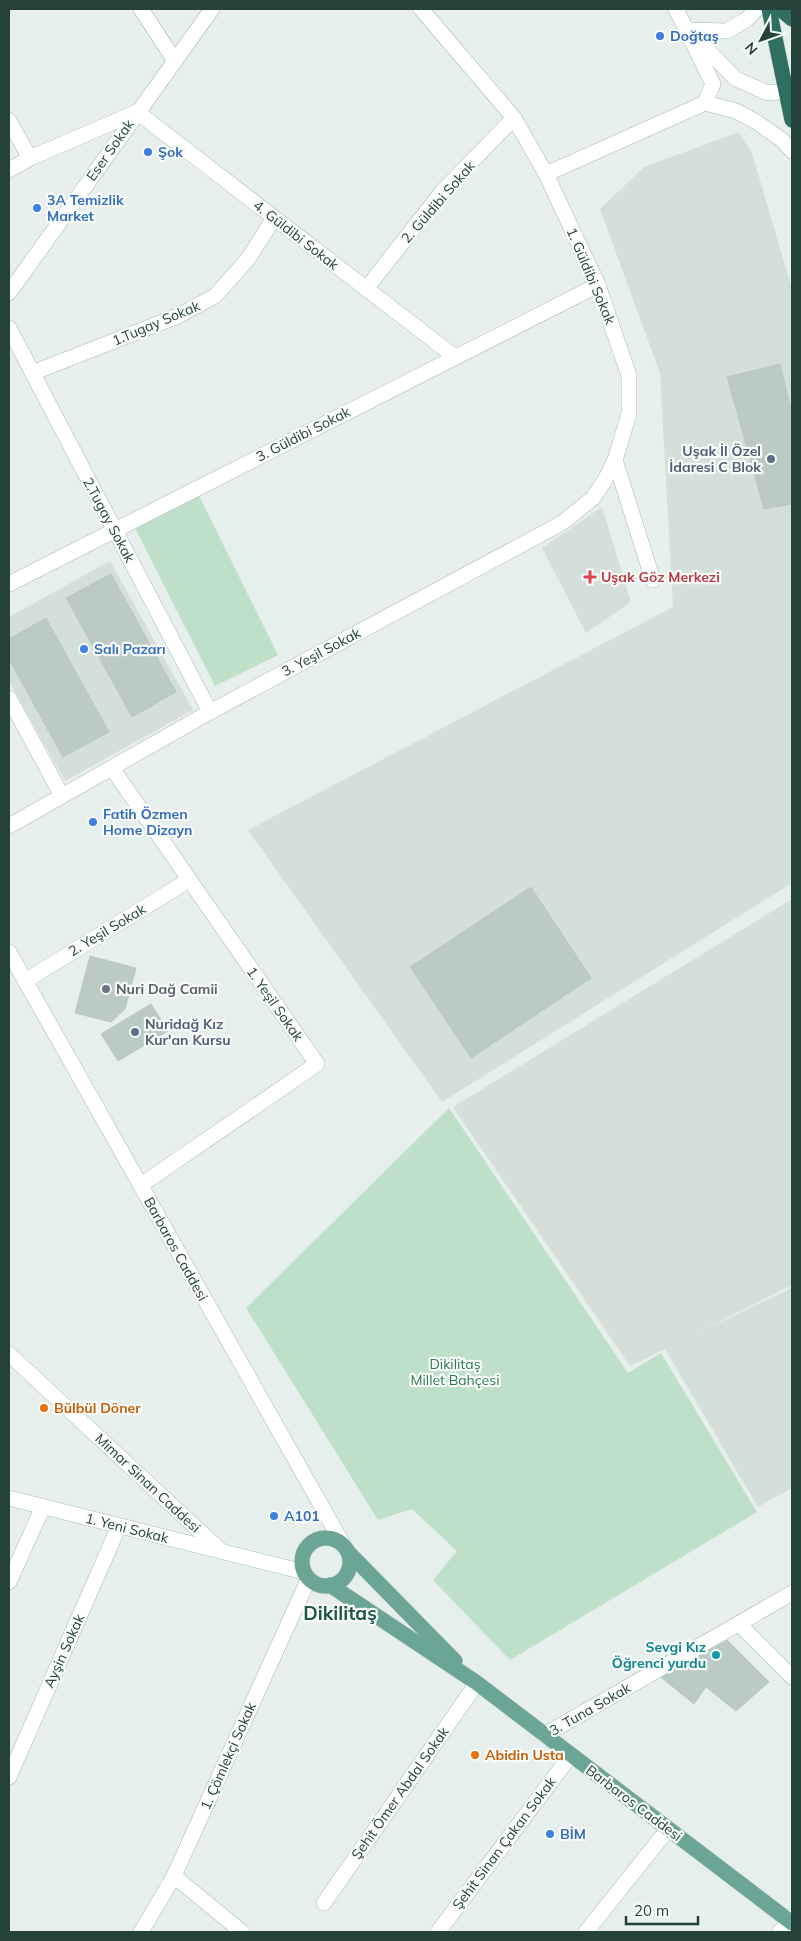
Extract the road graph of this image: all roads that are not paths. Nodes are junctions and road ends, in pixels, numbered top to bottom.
1 (141, 9) edge
2 (212, 9) edge
3 (421, 9) edge
4 (676, 9) edge
5 (757, 9) edge
6 (769, 9) edge
7 (780, 9) edge
8 (792, 19) edge
9 (688, 30) junction
10 (175, 61) junction
11 (789, 90) edge
12 (706, 103) junction
13 (137, 112) junction
14 (514, 118) junction
15 (792, 120) edge
16 (9, 121) edge
17 (792, 151) edge
18 (30, 158) junction
19 (9, 170) edge
20 (546, 174) junction
21 (274, 218) junction
22 (598, 285) junction
23 (366, 289) junction
24 (9, 293) edge
25 (9, 328) edge
26 (455, 357) junction
27 (32, 373) junction
28 (615, 460) junction
29 (114, 530) junction
30 (653, 580) dead end
31 (9, 584) edge
32 (9, 698) edge
33 (210, 712) junction
34 (112, 768) junction
35 (62, 796) junction
36 (9, 826) edge
37 (189, 880) junction
38 (9, 952) edge
39 (25, 980) junction
40 (140, 1185) junction
41 (9, 1354) edge
42 (9, 1498) edge
43 (43, 1507) junction
44 (119, 1526) junction
45 (346, 1549) junction
46 (221, 1551) junction
47 (307, 1575) junction
48 (9, 1582) edge
49 (330, 1585) junction
50 (792, 1594) edge
51 (739, 1624) junction
52 (792, 1677) edge
53 (477, 1683) junction
54 (544, 1735) junction
55 (570, 1755) junction
56 (9, 1777) edge
57 (668, 1829) junction
58 (174, 1876) junction
59 (324, 1903) dead end
60 (788, 1923) edge
61 (141, 1932) edge
62 (242, 1932) edge
63 (438, 1932) edge
64 (586, 1932) edge

1 - 10 street
2 - 10 street, Eser Sokak
3 - 14 street, 1. Güldibi Sokak
4 - 9 street
5 - 9 street
6 - 11 highway
7 - 8 highway
9 - 11 street
9 - 12 street
10 - 13 street, Eser Sokak
11 - 15 highway
12 - 17 street
12 - 20 street
13 - 18 street
13 - 21 street, 4. Güldibi Sokak
13 - 24 street, Eser Sokak
14 - 20 street, 1. Güldibi Sokak
14 - 23 street, 2. Güldibi Sokak
16 - 18 street
18 - 19 street
20 - 22 street, 1. Güldibi Sokak
21 - 23 street, 4. Güldibi Sokak
21 - 27 street, 1.Tugay Sokak
22 - 26 street, 3. Güldibi Sokak
22 - 28 street, 1. Güldibi Sokak
23 - 26 street, 4. Güldibi Sokak
25 - 27 street, 2.Tugay Sokak
26 - 29 street, 3. Güldibi Sokak
27 - 29 street, 2.Tugay Sokak
28 - 30 street
28 - 33 street, 3. Yeşil Sokak
29 - 31 street, 3. Güldibi Sokak
29 - 33 street, 2.Tugay Sokak
32 - 35 street
33 - 34 street, 3. Yeşil Sokak
34 - 35 street, 3. Yeşil Sokak
34 - 37 street, 1. Yeşil Sokak
35 - 36 street, 3. Yeşil Sokak
37 - 39 street, 2. Yeşil Sokak
37 - 40 street, 1. Yeşil Sokak
38 - 39 street, Barbaros Caddesi
39 - 40 street, Barbaros Caddesi
40 - 45 street, Barbaros Caddesi
41 - 46 street, Mimar Sinan Caddesi
42 - 43 street, 1. Yeni Sokak
43 - 44 street, 1. Yeni Sokak
43 - 48 street
44 - 46 street, 1. Yeni Sokak
44 - 56 street, Ayşin Sokak
45 - 47 main road
45 - 49 main road
45 - 53 main road
46 - 47 street, 1. Yeni Sokak
47 - 49 main road
47 - 58 street, 1. Çömlekçi Sokak
49 - 53 main road
50 - 51 street, 3. Tuna Sokak
51 - 52 street
51 - 54 street, 3. Tuna Sokak
53 - 54 main road, Barbaros Caddesi
53 - 59 street, Şehit Ömer Abdal Sokak
54 - 55 main road, Barbaros Caddesi
55 - 57 main road, Barbaros Caddesi
55 - 63 street, Şehit Sinan Çakan Sokak
57 - 60 main road, Barbaros Caddesi
57 - 64 street
58 - 61 street, 1. Çömlekçi Sokak
58 - 62 street

